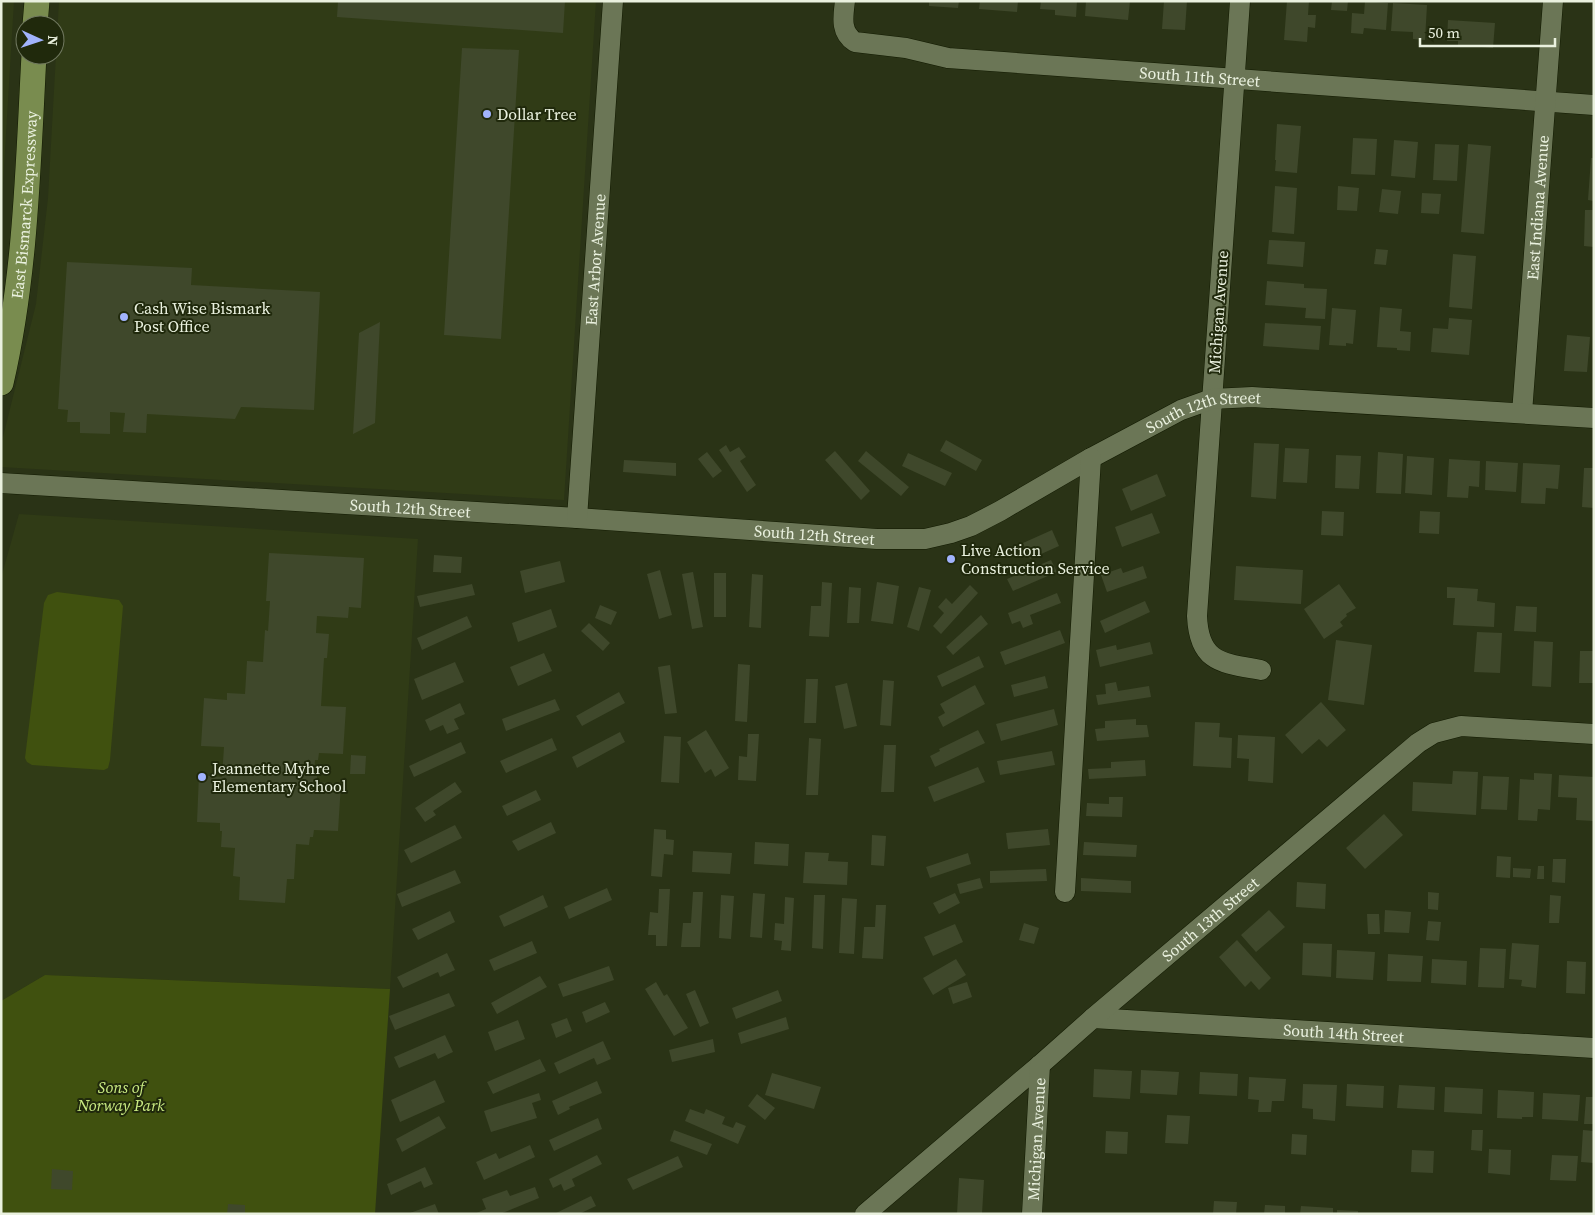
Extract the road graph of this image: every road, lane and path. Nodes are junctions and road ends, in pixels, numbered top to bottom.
1 (37, 1) edge
2 (613, 1) edge
3 (844, 1) edge
4 (1240, 1) edge
5 (1552, 1) edge
6 (36, 15) edge
7 (33, 65) edge
8 (1235, 79) junction
9 (1546, 101) junction
10 (1594, 104) edge
11 (1, 383) edge
12 (1212, 399) junction
13 (1522, 412) junction
14 (1594, 418) edge
15 (1091, 458) junction
16 (1, 483) edge
17 (577, 518) junction
18 (1261, 670) dead end
19 (1594, 734) edge
20 (1065, 892) dead end
21 (1093, 1018) junction
22 (1594, 1048) edge
23 (1040, 1065) junction
24 (865, 1214) edge
25 (1032, 1214) edge

1 - 6 main road
2 - 17 street, East Arbor Avenue
3 - 8 street, South 11th Street
4 - 8 street, Michigan Avenue
5 - 9 street, East Indiana Avenue
7 - 11 main road, East Bismarck Expressway
8 - 9 street, South 11th Street
8 - 12 street, Michigan Avenue
9 - 10 street, South 11th Street
9 - 13 street, East Indiana Avenue
12 - 13 street, South 12th Street
12 - 15 street, South 12th Street
12 - 18 street, Michigan Avenue
13 - 14 street, South 12th Street
15 - 17 street, South 12th Street
15 - 20 street
16 - 17 street, South 12th Street
19 - 21 street, South 13th Street
21 - 22 street, South 14th Street
21 - 23 street, South 13th Street
23 - 24 street, South 13th Street
23 - 25 street, Michigan Avenue

